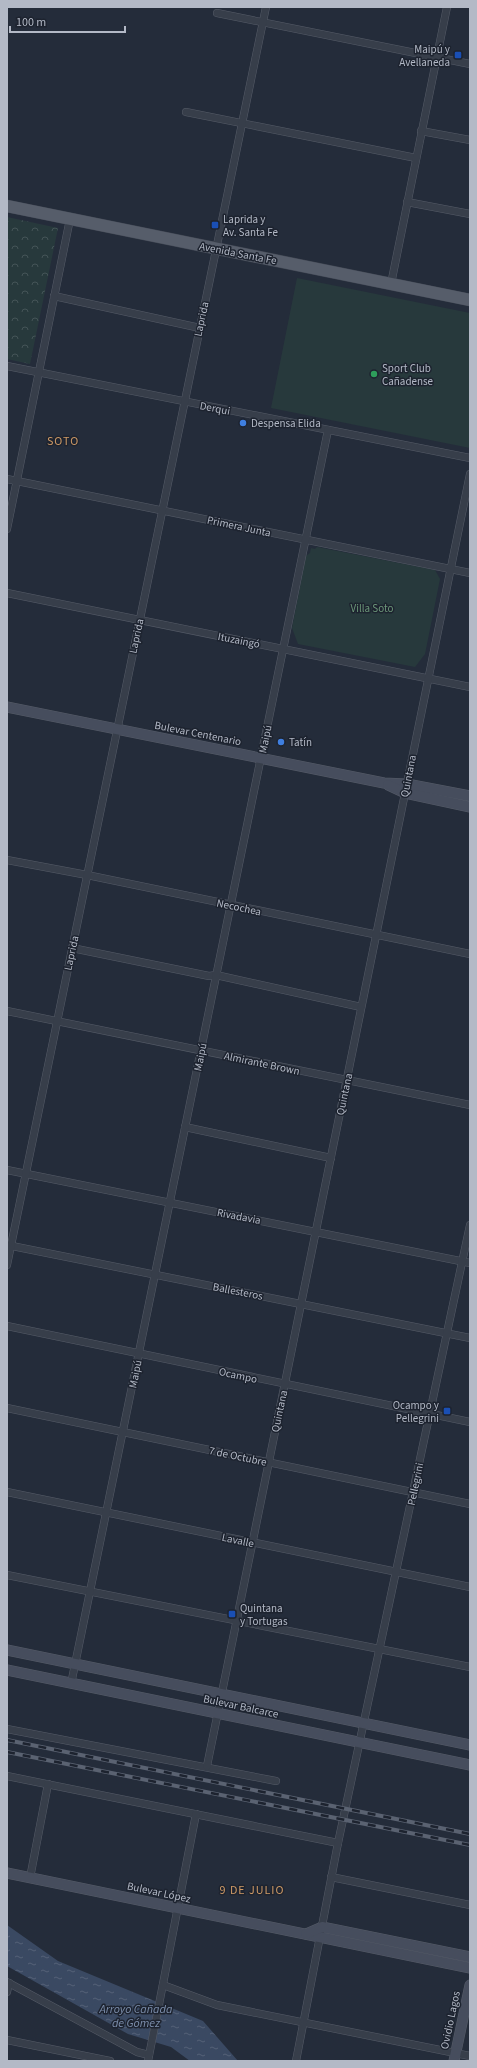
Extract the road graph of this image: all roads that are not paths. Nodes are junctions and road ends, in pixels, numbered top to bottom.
1 (266, 7) edge
2 (447, 7) edge
3 (217, 13) dead end
4 (263, 22) junction
5 (436, 57) junction
6 (470, 64) edge
7 (186, 112) dead end
8 (242, 123) junction
9 (422, 130) junction
10 (470, 140) edge
11 (416, 158) junction
12 (407, 202) junction
13 (7, 206) edge
14 (470, 214) edge
15 (70, 219) junction
16 (216, 248) junction
17 (391, 284) junction
18 (54, 296) junction
19 (470, 300) edge
20 (200, 328) junction
21 (7, 366) edge
22 (39, 372) junction
23 (184, 401) junction
24 (328, 430) junction
25 (470, 458) edge
26 (470, 474) edge
27 (7, 479) edge
28 (17, 481) junction
29 (162, 510) junction
30 (7, 529) edge
31 (305, 540) junction
32 (451, 569) junction
33 (470, 573) edge
34 (7, 593) edge
35 (140, 620) junction
36 (283, 649) junction
37 (428, 679) junction
38 (470, 687) edge
39 (7, 707) edge
40 (117, 729) junction
41 (261, 758) junction
42 (406, 788) junction
43 (470, 796) edge
44 (470, 807) edge
45 (7, 860) edge
46 (87, 875) junction
47 (231, 906) junction
48 (376, 936) junction
49 (72, 948) junction
50 (470, 954) edge
51 (216, 975) junction
52 (361, 1007) junction
53 (7, 1011) edge
54 (57, 1021) junction
55 (201, 1050) junction
56 (347, 1080) junction
57 (470, 1105) edge
58 (186, 1127) junction
59 (330, 1158) junction
60 (7, 1170) edge
61 (26, 1173) junction
62 (170, 1202) junction
63 (470, 1225) edge
64 (315, 1232) junction
65 (9, 1245) edge
66 (462, 1262) junction
67 (470, 1263) edge
68 (7, 1265) edge
69 (155, 1275) junction
70 (301, 1304) junction
71 (7, 1326) edge
72 (447, 1334) junction
73 (470, 1338) edge
74 (139, 1354) junction
75 (284, 1384) junction
76 (7, 1408) edge
77 (430, 1414) junction
78 (470, 1422) edge
79 (123, 1433) junction
80 (268, 1462) junction
81 (7, 1492) edge
82 (414, 1492) junction
83 (470, 1504) edge
84 (106, 1513) junction
85 (252, 1543) junction
86 (397, 1572) junction
87 (7, 1575) edge
88 (470, 1587) edge
89 (90, 1592) junction
90 (236, 1621) junction
91 (381, 1649) junction
92 (7, 1650) edge
93 (75, 1664) junction
94 (470, 1667) edge
95 (7, 1670) edge
96 (72, 1684) junction
97 (221, 1694) junction
98 (217, 1714) junction
99 (365, 1724) junction
100 (7, 1729) edge
101 (361, 1743) junction
102 (470, 1745) edge
103 (207, 1766) junction
104 (470, 1766) edge
105 (7, 1776) edge
106 (276, 1781) dead end
107 (48, 1784) junction
108 (196, 1814) junction
109 (338, 1843) junction
110 (7, 1873) edge
111 (331, 1877) junction
112 (30, 1878) junction
113 (470, 1905) edge
114 (178, 1908) junction
115 (321, 1932) junction
116 (470, 1957) edge
117 (470, 1968) edge
118 (8, 1983) edge
119 (163, 1984) junction
120 (470, 1985) edge
121 (7, 1992) edge
122 (303, 2021) junction
123 (7, 2040) edge
124 (470, 2056) edge
125 (455, 2057) edge
126 (148, 2058) edge
127 (110, 2061) edge
128 (296, 2061) edge

1 - 4 street, Laprida
2 - 5 street
3 - 4 street
4 - 5 street
4 - 8 street, Laprida
5 - 6 street
5 - 9 street
7 - 8 street
8 - 11 street
8 - 16 street, Laprida
9 - 10 street
9 - 11 street
11 - 12 street
12 - 14 street
12 - 17 street
13 - 15 main road, Avenida Santa Fe
15 - 16 main road, Avenida Santa Fe
15 - 18 street
16 - 17 main road, Avenida Santa Fe
16 - 20 street, Laprida
17 - 19 main road, Avenida Santa Fe
18 - 20 street
18 - 22 street
20 - 23 street, Laprida
21 - 22 street, Derqui
22 - 23 street, Derqui
22 - 28 street
23 - 24 street, Derqui
23 - 29 street, Laprida
24 - 25 street, Derqui
24 - 31 street, Maipú
26 - 32 street, Quintana
27 - 28 street, Primera Junta
28 - 29 street, Primera Junta
28 - 30 street
29 - 31 street, Primera Junta
29 - 35 street, Laprida
31 - 32 street, Primera Junta
31 - 36 street, Maipú
32 - 33 street, Primera Junta
32 - 37 street, Quintana
34 - 35 street, Ituzaingó
35 - 36 street, Ituzaingó
35 - 40 street, Laprida
36 - 37 street, Ituzaingó
36 - 41 street, Maipú
37 - 38 street, Ituzaingó
37 - 42 street, Quintana
39 - 40 main road, Bulevar Centenario
40 - 41 main road, Bulevar Centenario
40 - 46 street, Laprida
41 - 42 main road, Bulevar Centenario
41 - 47 street, Maipú
42 - 43 main road, Bulevar Centenario
42 - 44 main road, Bulevar Centenario
42 - 48 street, Quintana
45 - 46 street, Necochea
46 - 47 street, Necochea
46 - 49 street, Laprida
47 - 48 street, Necochea
47 - 51 street, Maipú
48 - 50 street, Necochea
48 - 52 street, Quintana
49 - 51 street
49 - 54 street, Laprida
51 - 52 street
51 - 55 street, Maipú
52 - 56 street, Quintana
53 - 54 street, Almirante Brown
54 - 55 street, Almirante Brown
54 - 61 street, Laprida
55 - 56 street, Almirante Brown
55 - 58 street, Maipú
56 - 57 street, Almirante Brown
56 - 59 street, Quintana
58 - 59 street
58 - 62 street, Maipú
59 - 64 street, Quintana
60 - 61 street, Rivadavia
61 - 62 street, Rivadavia
61 - 65 street, Laprida
62 - 64 street, Rivadavia
62 - 69 street, Maipú
63 - 66 street, Pellegrini
64 - 66 street, Rivadavia
64 - 70 street, Quintana
65 - 68 street, Laprida
65 - 69 street, Ballesteros
66 - 67 street, Rivadavia
66 - 72 street, Pellegrini
69 - 70 street, Ballesteros
69 - 74 street, Maipú
70 - 72 street, Ballesteros
70 - 75 street, Quintana
71 - 74 street, Ocampo
72 - 73 street, Ballesteros
72 - 77 street, Pellegrini
74 - 75 street, Ocampo
74 - 79 street, Maipú
75 - 77 street, Ocampo
75 - 80 street, Quintana
76 - 79 street, 7 de Octubre
77 - 78 street, Ocampo
77 - 82 street, Pellegrini
79 - 80 street, 7 de Octubre
79 - 84 street, Maipú
80 - 82 street, 7 de Octubre
80 - 85 street, Quintana
81 - 84 street, Lavalle
82 - 83 street, 7 de Octubre
82 - 86 street, Pellegrini
84 - 85 street, Lavalle
84 - 89 street, Maipú
85 - 86 street, Lavalle
85 - 90 street, Quintana
86 - 88 street, Lavalle
86 - 91 street, Pellegrini
87 - 89 street
89 - 90 street
89 - 93 street, Maipú
90 - 91 street
90 - 97 street, Quintana
91 - 94 street
91 - 99 street, Pellegrini
92 - 93 main road, Bulevar Balcarce
93 - 96 street, Maipú
93 - 97 main road, Bulevar Balcarce
95 - 96 main road, Bulevar Balcarce
96 - 98 main road, Bulevar Balcarce
97 - 98 street, Quintana
97 - 99 main road, Bulevar Balcarce
98 - 101 main road, Bulevar Balcarce
98 - 103 street, Quintana
99 - 101 street, Pellegrini
99 - 102 main road, Bulevar Balcarce
100 - 103 street
101 - 104 main road, Bulevar Balcarce
101 - 109 street, Pellegrini
103 - 106 street
105 - 107 street
107 - 108 street
107 - 112 street
108 - 109 street
108 - 114 street
109 - 111 street, Pellegrini
110 - 112 main road, Bulevar López
111 - 113 street
111 - 115 street, Pellegrini
112 - 114 main road, Bulevar López
114 - 115 main road, Bulevar López
114 - 119 street
115 - 116 main road
115 - 117 main road
115 - 122 street, Pellegrini
118 - 121 street
118 - 126 street
119 - 122 street
119 - 126 street
120 - 125 main road, Ovidio Lagos
122 - 125 street
122 - 128 street, Pellegrini
123 - 127 street
124 - 125 street

